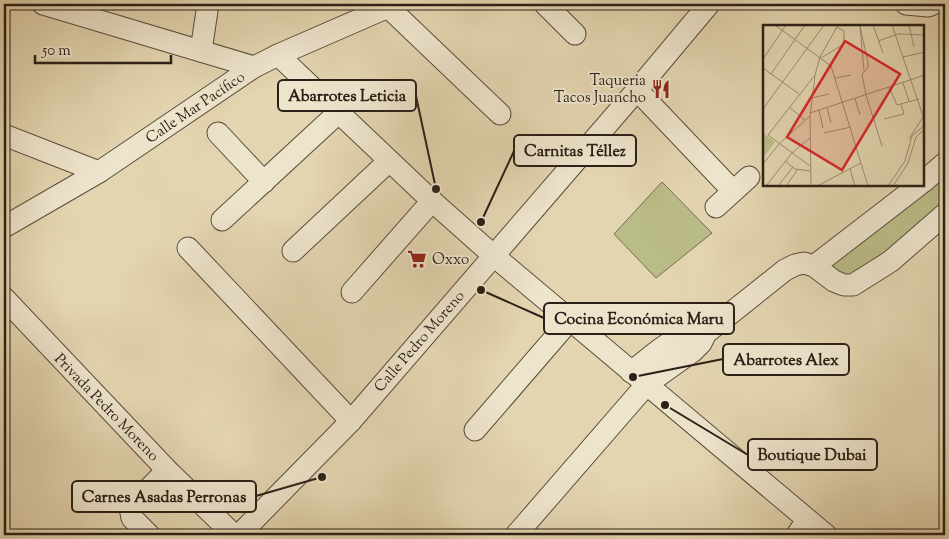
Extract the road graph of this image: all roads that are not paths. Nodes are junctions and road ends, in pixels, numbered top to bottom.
1 (43, 4) edge
2 (208, 4) edge
3 (545, 4) edge
4 (709, 4) edge
5 (906, 4) edge
6 (932, 4) edge
7 (392, 5) edge
8 (575, 34) dead end
9 (202, 51) junction
10 (278, 55) junction
11 (254, 67) junction
12 (637, 90) junction
13 (338, 113) junction
14 (500, 114) dead end
15 (218, 133) dead end
16 (4, 135) edge
17 (389, 161) junction
18 (945, 163) edge
19 (100, 172) junction
20 (924, 181) edge
21 (264, 182) junction
22 (918, 186) edge
23 (432, 201) junction
24 (716, 207) dead end
25 (945, 214) edge
26 (222, 220) dead end
27 (4, 227) edge
28 (188, 248) dead end
29 (293, 251) dead end
30 (494, 256) junction
31 (814, 266) junction
32 (352, 292) dead end
33 (4, 298) edge
34 (570, 320) junction
35 (639, 378) junction
36 (351, 421) junction
37 (475, 430) dead end
38 (168, 470) junction
39 (802, 528) edge
40 (149, 535) edge
41 (234, 535) edge
42 (239, 535) edge
43 (516, 535) edge
44 (826, 535) edge

1 - 9 street
2 - 9 street
3 - 8 street
4 - 12 street, Calle Pedro Moreno
5 - 6 street
7 - 10 street, Calle Mar Pacífico
7 - 14 street
9 - 11 street
10 - 11 street, Calle Mar Pacífico
10 - 13 street
11 - 19 street, Calle Mar Pacífico
12 - 24 street
12 - 30 street, Calle Pedro Moreno
13 - 17 street
13 - 21 street
15 - 21 street
16 - 19 street
17 - 23 street
17 - 29 street
18 - 20 street
19 - 27 street, Calle Mar Pacífico
21 - 26 street
22 - 31 street
23 - 30 street
23 - 32 street
25 - 31 street
28 - 36 street
30 - 34 street
30 - 36 street, Calle Pedro Moreno
31 - 35 street
33 - 38 street, Privada Pedro Moreno
34 - 35 street
34 - 37 street
35 - 39 street
35 - 43 street
36 - 42 street, Calle Pedro Moreno
38 - 40 street
38 - 41 street, Privada Pedro Moreno
39 - 44 street

